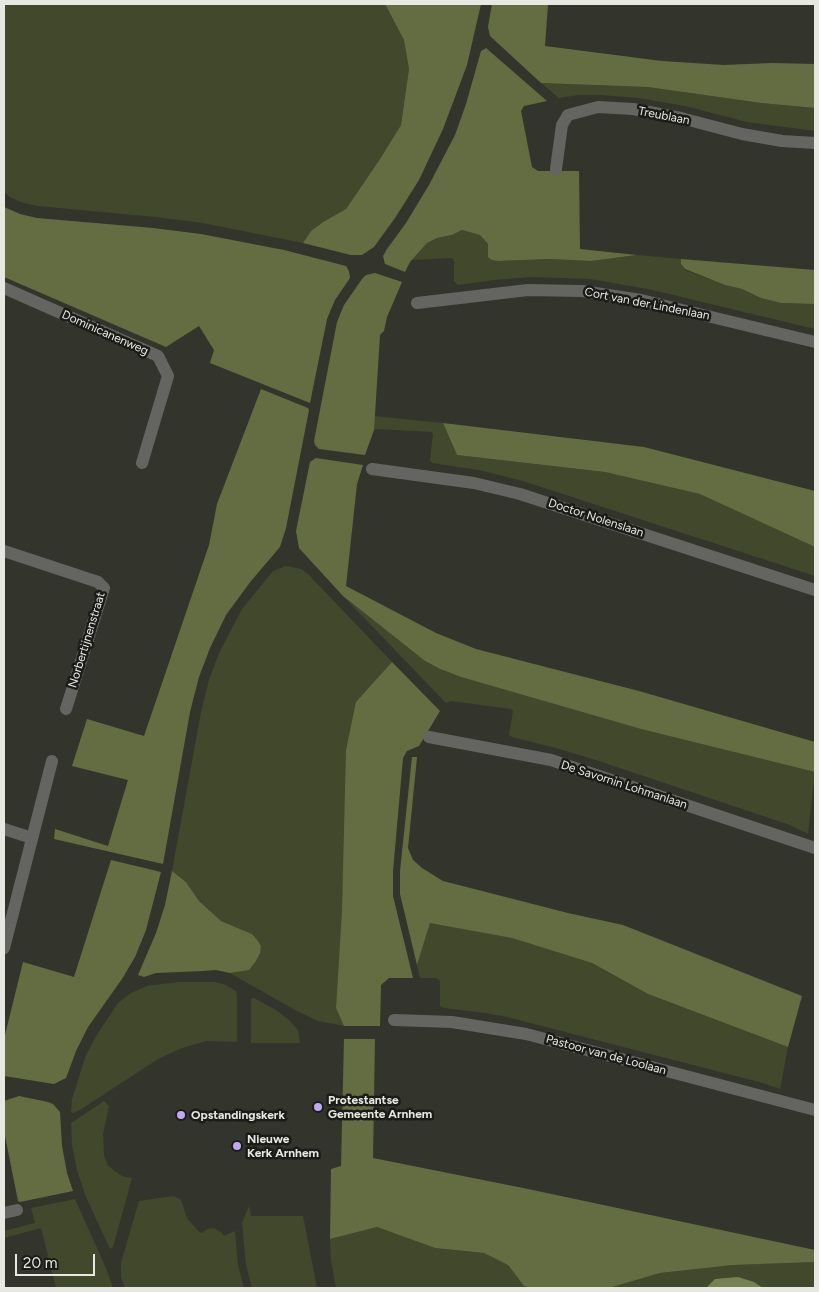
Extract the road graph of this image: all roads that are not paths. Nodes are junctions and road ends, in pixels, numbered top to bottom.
1 (815, 143) edge
2 (556, 169) dead end
3 (4, 288) edge
4 (417, 303) dead end
5 (815, 342) edge
6 (142, 463) dead end
7 (372, 469) dead end
8 (4, 551) edge
9 (815, 590) edge
10 (66, 708) dead end
11 (430, 736) dead end
12 (52, 761) dead end
13 (4, 829) edge
14 (32, 838) junction
15 (815, 848) edge
16 (4, 948) edge
17 (394, 1020) dead end
18 (815, 1110) edge
19 (17, 1210) dead end
20 (4, 1214) edge

1 - 2 street, Treublaan
3 - 6 street, Dominicanenweg
4 - 5 street, Cort van der Lindenlaan
7 - 9 street, Doctor Nolenslaan
8 - 10 street, Norbertijnenstraat
11 - 15 street, De Savornin Lohmanlaan
12 - 14 street
13 - 14 street
14 - 16 street
17 - 18 street, Pastoor van de Loolaan
19 - 20 street

